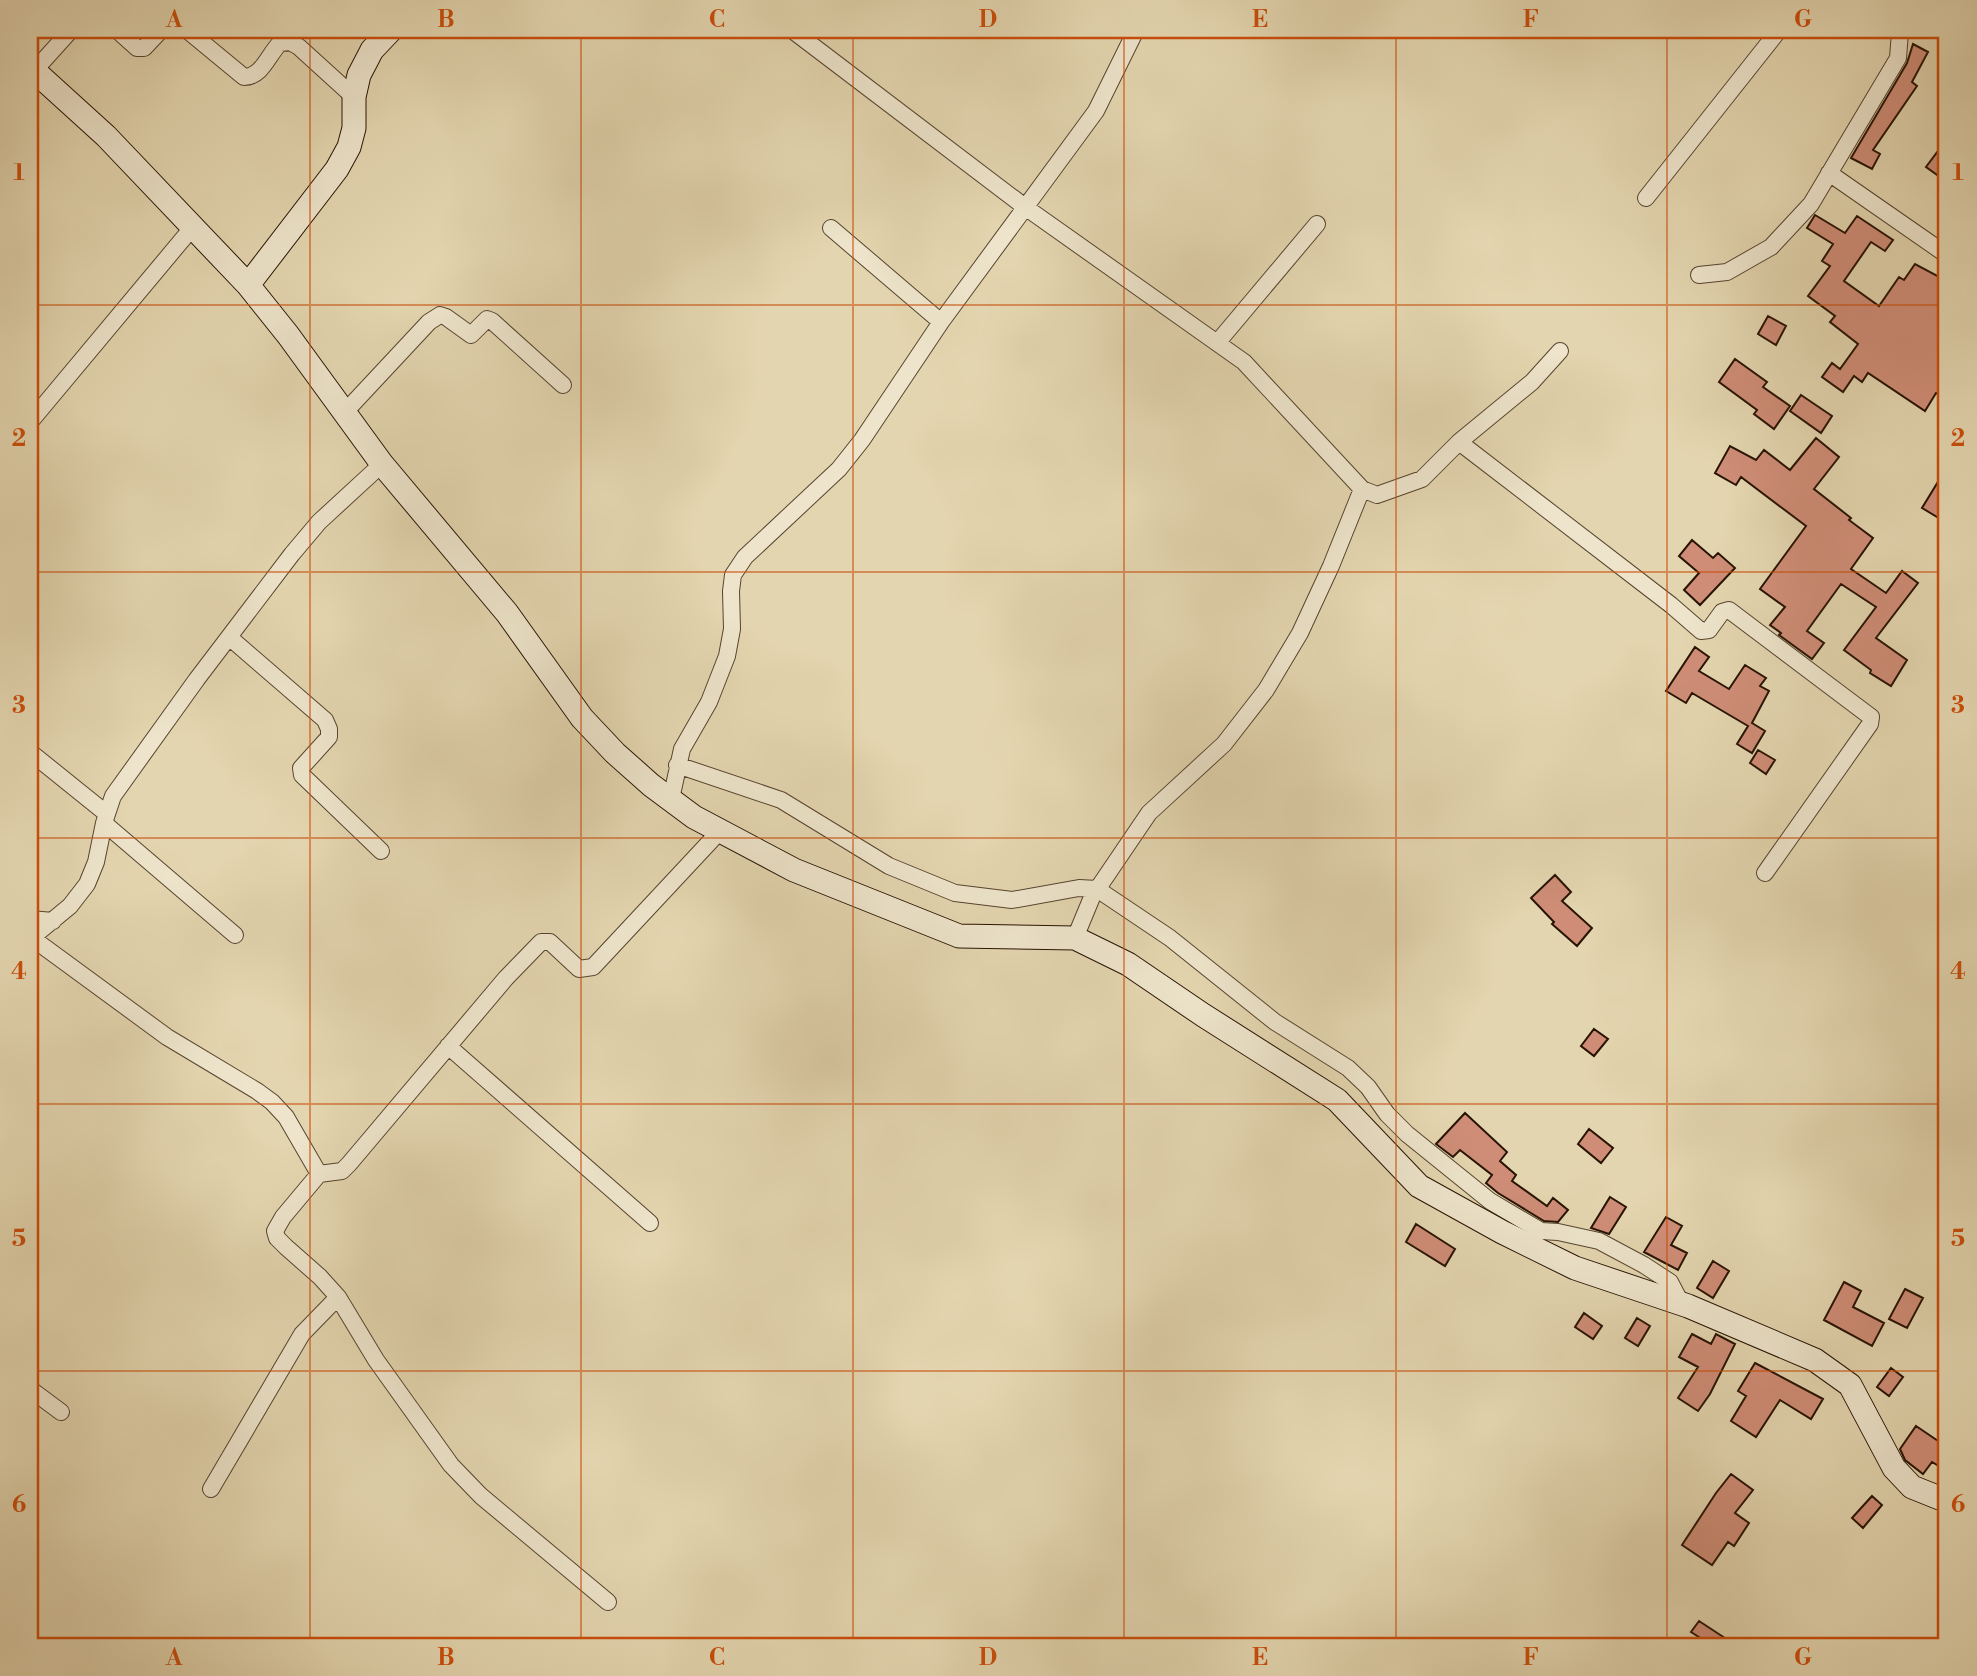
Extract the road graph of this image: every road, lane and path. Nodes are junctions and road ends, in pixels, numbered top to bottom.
1 (71, 30) edge
2 (117, 30) edge
3 (161, 30) edge
4 (187, 30) edge
5 (391, 30) edge
6 (792, 30) edge
7 (1136, 30) edge
8 (1779, 30) edge
9 (1898, 30) edge
10 (32, 74) edge
11 (354, 97) junction
12 (1829, 173) junction
13 (1646, 198) dead end
14 (1025, 207) junction
15 (1317, 224) dead end
16 (831, 228) dead end
17 (181, 240) junction
18 (1947, 255) edge
19 (1699, 275) dead end
20 (247, 285) junction
21 (941, 322) junction
22 (1217, 343) junction
23 (1560, 351) dead end
24 (563, 385) dead end
25 (344, 412) junction
26 (30, 422) edge
27 (1459, 442) junction
28 (382, 464) junction
29 (1363, 489) junction
30 (229, 637) junction
31 (30, 752) edge
32 (677, 765) junction
33 (671, 799) junction
34 (105, 819) junction
35 (720, 831) junction
36 (381, 851) dead end
37 (1765, 873) dead end
38 (1097, 889) junction
39 (30, 919) edge
40 (53, 921) junction
41 (235, 935) dead end
42 (1074, 938) junction
43 (31, 939) edge
44 (448, 1046) junction
45 (319, 1174) junction
46 (650, 1223) dead end
47 (338, 1297) junction
48 (1681, 1303) junction
49 (30, 1389) edge
50 (61, 1412) dead end
51 (211, 1489) dead end
52 (1947, 1501) edge
53 (608, 1602) dead end

1 - 10 street
2 - 3 street
4 - 11 street
5 - 11 street
6 - 14 street
7 - 14 street
8 - 13 street
9 - 12 street
10 - 17 street
11 - 20 street
12 - 18 street
12 - 19 street
14 - 21 street
14 - 22 street
15 - 22 street
16 - 21 street
17 - 20 street
17 - 26 street
20 - 25 street
21 - 32 street
22 - 29 street
23 - 27 street
24 - 25 street
25 - 28 street
27 - 29 street
27 - 37 street
28 - 30 street
28 - 33 street
29 - 38 street
30 - 34 street
30 - 36 street
31 - 34 street
32 - 33 street
32 - 38 street
33 - 35 street
34 - 40 street
34 - 41 street
35 - 42 street
35 - 44 street
38 - 42 street
38 - 48 street
39 - 40 street
40 - 43 street
42 - 48 street
43 - 45 street
44 - 45 street
44 - 46 street
45 - 47 street
47 - 51 street
47 - 53 street
48 - 52 street
49 - 50 street

